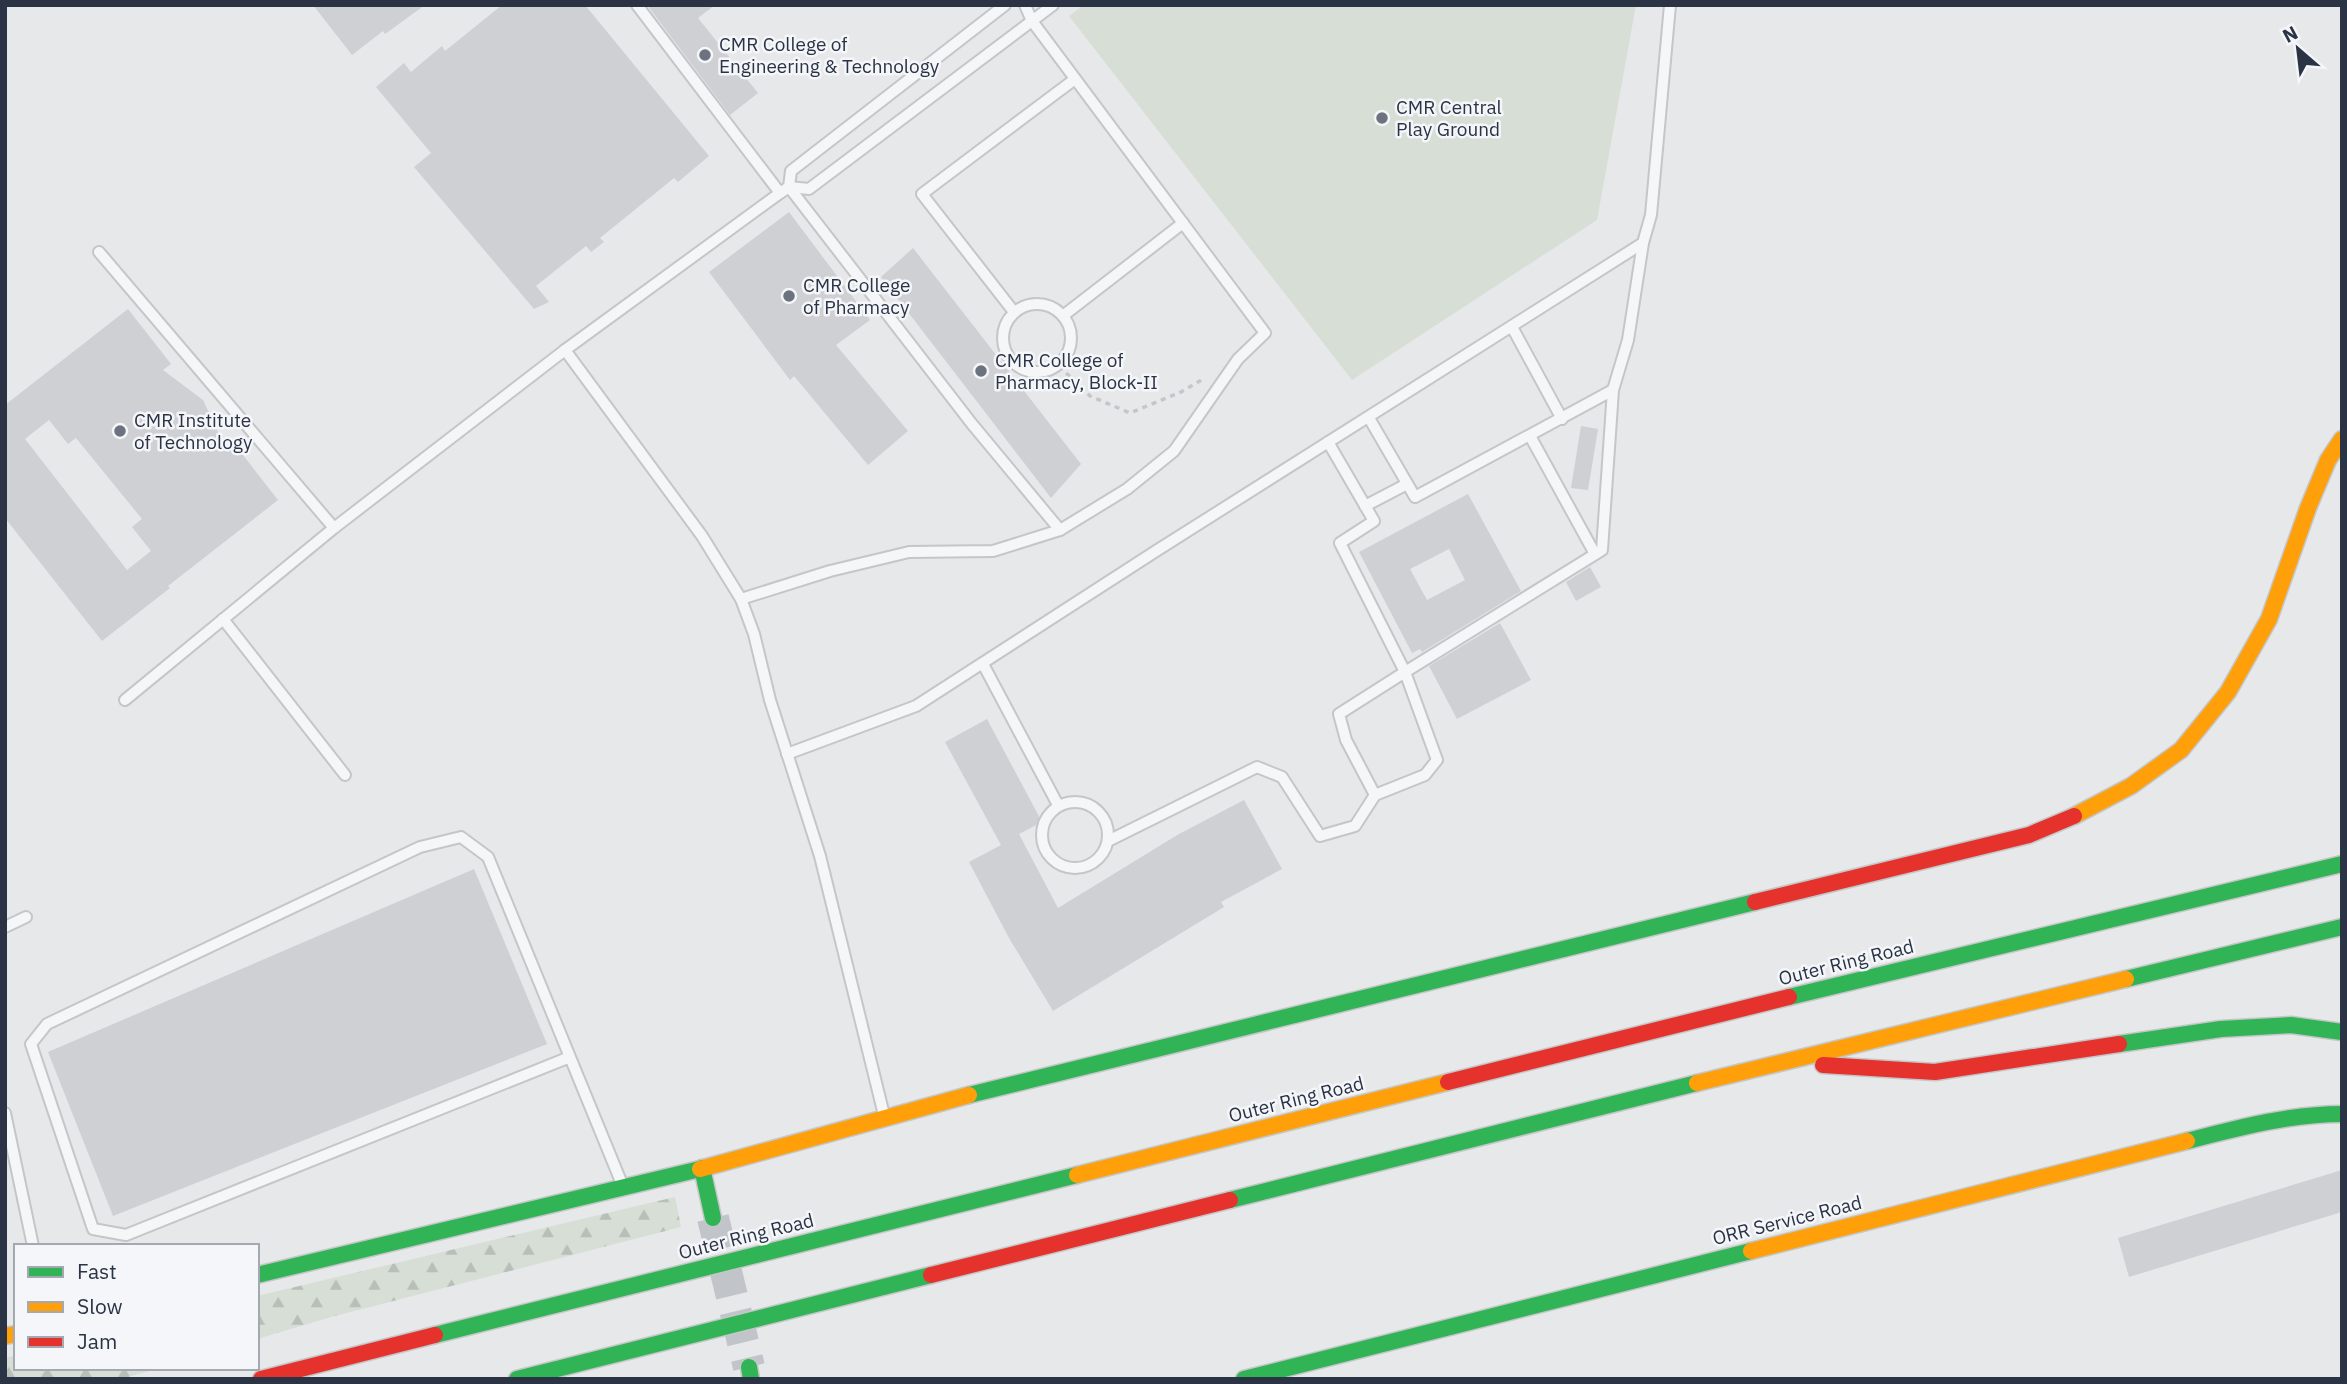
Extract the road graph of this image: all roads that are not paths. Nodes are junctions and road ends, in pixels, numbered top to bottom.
1 (637, 5) edge
2 (1005, 5) edge
3 (1025, 5) edge
4 (1053, 5) edge
5 (1670, 5) edge
6 (1032, 21) junction
7 (1075, 79) junction
8 (784, 190) junction
9 (1182, 223) junction
10 (1643, 243) junction
11 (99, 252) dead end
12 (1014, 312) junction
13 (1064, 315) junction
14 (1512, 327) junction
15 (565, 350) junction
16 (1614, 390) junction
17 (1369, 418) junction
18 (1562, 419) junction
19 (1530, 436) junction
20 (2342, 439) edge
21 (1328, 442) junction
22 (1407, 484) junction
23 (1365, 506) junction
24 (334, 527) junction
25 (1060, 530) junction
26 (1595, 554) junction
27 (741, 599) junction
28 (223, 619) junction
29 (983, 664) junction
30 (1405, 672) junction
31 (125, 700) dead end
32 (787, 754) junction
33 (345, 775) dead end
34 (1375, 795) junction
35 (1058, 806) junction
36 (1108, 841) junction
37 (2342, 864) edge
38 (26, 917) dead end
39 (5, 927) edge
40 (2342, 927) edge
41 (2342, 1032) edge
42 (570, 1057) junction
43 (1784, 1062) junction
44 (5, 1113) edge
45 (2342, 1114) edge
46 (885, 1118) junction
47 (702, 1168) junction
48 (623, 1187) junction
49 (713, 1217) tunnel mouth
50 (33, 1244) edge
51 (259, 1275) edge
52 (261, 1379) edge
53 (517, 1379) edge
54 (1244, 1379) edge

1 - 8 lane
2 - 8 lane
3 - 6 lane
4 - 6 lane
5 - 10 lane
6 - 7 lane
6 - 8 lane
7 - 9 lane
7 - 12 lane
8 - 15 lane
8 - 25 lane
9 - 13 lane
9 - 25 lane
10 - 14 lane
10 - 16 lane
11 - 24 lane
12 - 13 lane
12 - 13 lane
14 - 17 lane
14 - 18 lane
15 - 24 lane
15 - 27 lane
16 - 18 lane
16 - 26 lane
17 - 21 lane
17 - 22 lane
18 - 19 lane
19 - 22 lane
19 - 26 lane
20 - 46 main road
21 - 23 lane
21 - 29 lane
22 - 23 lane
23 - 30 lane
24 - 28 lane
25 - 27 lane
26 - 30 lane
27 - 32 lane
28 - 31 lane
28 - 33 lane
29 - 32 lane
29 - 35 lane
30 - 34 lane
30 - 34 lane
32 - 46 lane
34 - 36 lane
35 - 36 lane
35 - 36 lane
37 - 52 main road, Outer Ring Road
38 - 39 lane
40 - 43 main road
41 - 43 main road
42 - 42 lane
42 - 48 lane
43 - 53 main road
44 - 50 lane
45 - 54 main road, ORR Service Road
46 - 47 main road
47 - 48 main road
47 - 49 main road
48 - 51 main road

